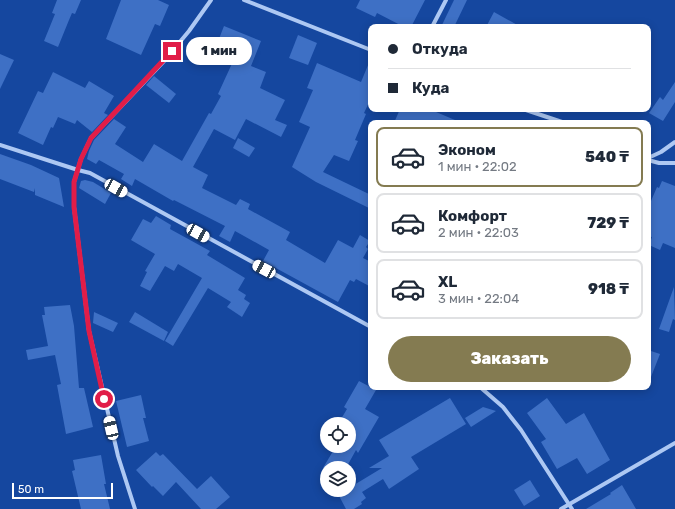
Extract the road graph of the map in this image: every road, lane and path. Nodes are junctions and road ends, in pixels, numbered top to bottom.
1 (211, 0) edge
2 (244, 0) edge
3 (446, 0) edge
4 (434, 24) edge
5 (368, 49) edge
6 (532, 112) edge
7 (556, 120) edge
8 (675, 142) edge
9 (0, 145) edge
10 (651, 157) edge
11 (651, 160) edge
12 (675, 163) edge
13 (78, 170) junction
14 (368, 325) edge
15 (483, 390) edge
16 (675, 443) edge
17 (569, 504) junction
18 (135, 509) edge
19 (560, 509) edge
20 (572, 509) edge

1 - 13 street
2 - 5 street
3 - 4 street
6 - 7 street
8 - 10 street
9 - 13 street
11 - 12 street
13 - 14 street
13 - 18 street
15 - 17 street
16 - 17 street
17 - 19 street
17 - 20 street

